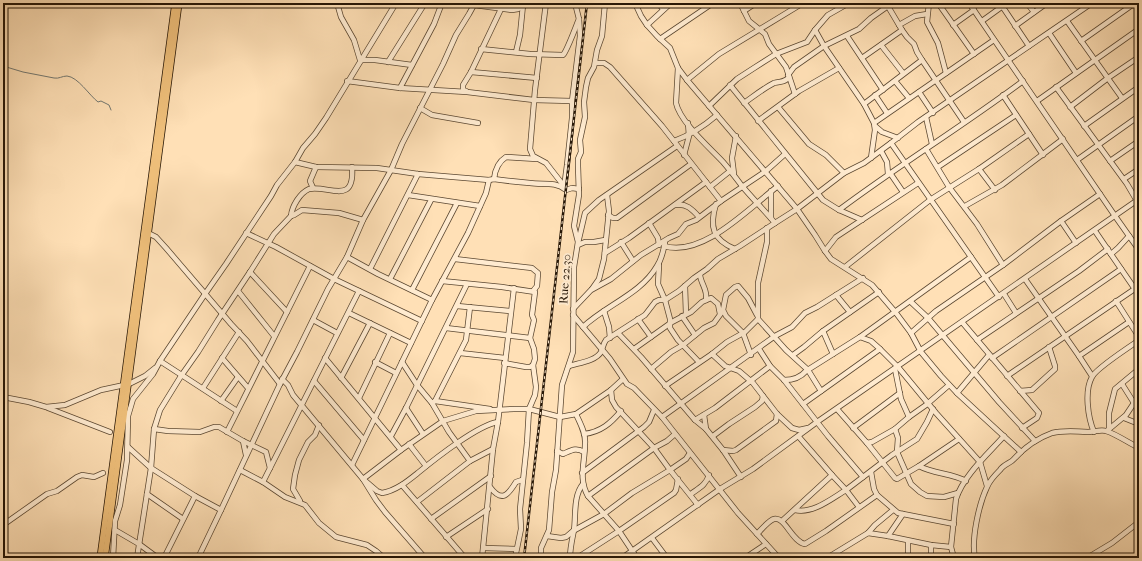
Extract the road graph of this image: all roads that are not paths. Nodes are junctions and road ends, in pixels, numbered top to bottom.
1 (175, 3) edge
2 (180, 3) edge
3 (337, 3) edge
4 (396, 3) edge
5 (425, 3) edge
6 (442, 3) edge
7 (446, 3) edge
8 (529, 3) edge
9 (575, 3) edge
10 (605, 3) edge
11 (635, 3) edge
12 (658, 3) edge
13 (671, 3) edge
14 (712, 3) edge
15 (740, 3) edge
16 (756, 3) edge
17 (803, 3) edge
18 (849, 3) edge
19 (929, 3) edge
20 (938, 3) edge
21 (969, 3) edge
22 (1007, 3) edge
23 (1027, 3) edge
24 (1047, 3) edge
25 (1092, 3) edge
26 (1135, 3) edge
27 (474, 4) edge
28 (523, 4) edge
29 (545, 4) edge
30 (887, 4) edge
31 (1001, 5) edge
32 (1086, 5) edge
33 (501, 9) junction
34 (664, 9) junction
35 (974, 10) junction
36 (744, 11) junction
37 (1034, 12) junction
38 (927, 14) junction
39 (580, 19) junction
40 (982, 21) junction
41 (1067, 21) junction
42 (648, 25) junction
43 (899, 25) junction
44 (953, 25) junction
45 (1015, 26) junction
46 (1139, 29) edge
47 (758, 30) junction
48 (814, 30) junction
49 (902, 30) junction
50 (1049, 32) junction
51 (847, 36) junction
52 (660, 39) junction
53 (994, 40) junction
54 (1081, 41) junction
55 (881, 45) junction
56 (824, 46) junction
57 (1029, 46) junction
58 (481, 49) junction
59 (516, 52) junction
60 (540, 54) junction
61 (776, 54) junction
62 (974, 54) junction
63 (1139, 57) edge
64 (862, 58) junction
65 (360, 60) junction
66 (922, 60) junction
67 (1009, 60) junction
68 (1095, 60) junction
69 (388, 62) junction
70 (595, 63) junction
71 (412, 64) junction
72 (678, 68) junction
73 (839, 68) junction
74 (470, 72) junction
75 (903, 73) junction
76 (946, 73) junction
77 (1076, 73) junction
78 (789, 76) junction
79 (537, 78) junction
80 (1108, 78) junction
81 (687, 80) junction
82 (936, 80) junction
83 (347, 81) junction
84 (895, 81) junction
85 (1023, 81) junction
86 (730, 85) junction
87 (1056, 87) junction
88 (1139, 87) edge
89 (400, 88) junction
90 (429, 90) junction
91 (883, 90) junction
92 (467, 92) junction
93 (919, 92) junction
94 (795, 94) junction
95 (875, 95) junction
96 (1003, 95) junction
97 (909, 98) junction
98 (1122, 98) junction
99 (534, 100) junction
100 (950, 100) junction
101 (572, 101) junction
102 (1037, 101) junction
103 (744, 103) junction
104 (864, 104) junction
105 (709, 106) junction
106 (778, 107) junction
107 (1070, 107) junction
108 (420, 108) junction
109 (932, 112) junction
110 (887, 113) junction
111 (717, 115) junction
112 (1016, 115) junction
113 (1139, 116) edge
114 (926, 117) junction
115 (758, 121) junction
116 (964, 122) junction
117 (478, 123) dead end
118 (688, 123) junction
119 (874, 125) junction
120 (1084, 126) junction
121 (695, 132) junction
122 (1029, 134) junction
123 (689, 136) junction
124 (736, 136) junction
125 (898, 138) junction
126 (1063, 139) junction
127 (674, 141) junction
128 (1138, 142) edge
129 (891, 144) junction
130 (932, 144) junction
131 (1098, 145) junction
132 (677, 146) junction
133 (926, 149) junction
134 (881, 151) junction
135 (785, 154) junction
136 (1043, 154) junction
137 (684, 155) junction
138 (871, 158) junction
139 (537, 160) junction
140 (1077, 160) junction
141 (1110, 160) junction
142 (296, 162) junction
143 (905, 163) junction
144 (691, 164) junction
145 (316, 167) junction
146 (352, 167) junction
147 (938, 167) junction
148 (979, 169) junction
149 (1139, 169) edge
150 (391, 170) junction
151 (730, 171) junction
152 (766, 172) junction
153 (844, 173) junction
154 (418, 174) junction
155 (889, 174) junction
156 (734, 175) junction
157 (492, 179) junction
158 (1124, 179) junction
159 (706, 182) junction
160 (918, 183) junction
161 (742, 186) junction
162 (778, 186) junction
163 (564, 187) junction
164 (710, 187) junction
165 (949, 187) junction
166 (313, 188) junction
167 (579, 189) junction
168 (995, 190) junction
169 (771, 191) junction
170 (903, 192) junction
171 (818, 194) junction
172 (1100, 194) junction
173 (607, 195) junction
174 (408, 196) junction
175 (431, 200) junction
176 (930, 200) junction
177 (1138, 200) edge
178 (721, 201) junction
179 (457, 203) junction
180 (757, 203) junction
181 (716, 204) junction
182 (480, 206) junction
183 (674, 206) junction
184 (965, 206) junction
185 (797, 210) junction
186 (839, 210) junction
187 (291, 216) junction
188 (608, 216) junction
189 (1115, 216) junction
190 (699, 217) junction
191 (771, 218) junction
192 (363, 220) junction
193 (862, 220) junction
194 (1061, 221) junction
195 (649, 223) junction
196 (775, 223) junction
197 (767, 228) junction
198 (1095, 231) junction
199 (148, 233) junction
200 (246, 233) junction
201 (715, 235) junction
202 (1129, 236) junction
203 (580, 238) junction
204 (605, 240) junction
205 (585, 242) junction
206 (621, 242) junction
207 (268, 243) junction
208 (1076, 243) junction
209 (578, 245) junction
210 (662, 245) junction
211 (735, 249) junction
212 (1139, 250) edge
213 (824, 251) junction
214 (1110, 251) junction
215 (605, 252) junction
216 (346, 257) junction
217 (971, 257) junction
218 (455, 259) junction
219 (633, 261) junction
220 (660, 262) junction
221 (1003, 265) junction
222 (310, 266) junction
223 (845, 267) junction
224 (370, 269) junction
225 (1121, 269) junction
226 (250, 272) junction
227 (700, 275) junction
228 (985, 277) junction
229 (863, 278) junction
230 (334, 279) junction
231 (1025, 279) junction
232 (390, 280) junction
233 (442, 281) junction
234 (467, 284) junction
235 (685, 286) junction
236 (1137, 287) edge
237 (514, 288) junction
238 (412, 290) junction
239 (591, 290) junction
240 (238, 291) junction
241 (359, 291) junction
242 (533, 291) junction
243 (879, 292) junction
244 (205, 294) junction
245 (1004, 294) junction
246 (836, 295) junction
247 (1139, 295) edge
248 (999, 297) junction
249 (1039, 298) junction
250 (432, 300) junction
251 (665, 300) junction
252 (706, 300) junction
253 (1116, 301) junction
254 (911, 302) junction
255 (456, 306) junction
256 (470, 307) junction
257 (573, 309) junction
258 (510, 311) junction
259 (604, 311) junction
260 (287, 312) junction
261 (722, 312) junction
262 (850, 312) junction
263 (349, 313) junction
264 (896, 313) junction
265 (1016, 313) junction
266 (222, 314) junction
267 (573, 315) junction
268 (684, 315) junction
269 (758, 317) junction
270 (1051, 317) junction
271 (928, 318) junction
272 (638, 319) junction
273 (313, 320) junction
274 (422, 321) junction
275 (962, 322) junction
276 (1129, 322) junction
277 (370, 323) junction
278 (670, 324) junction
279 (583, 327) junction
280 (446, 328) junction
281 (467, 331) junction
282 (823, 331) junction
283 (239, 332) junction
284 (337, 333) junction
285 (390, 333) junction
286 (618, 333) junction
287 (743, 333) junction
288 (911, 333) junction
289 (507, 335) junction
290 (274, 336) junction
291 (695, 336) junction
292 (775, 336) junction
293 (942, 336) junction
294 (1064, 336) junction
295 (1139, 336) edge
296 (651, 337) junction
297 (860, 337) junction
298 (530, 338) junction
299 (610, 338) junction
300 (977, 340) junction
301 (1139, 340) edge
302 (411, 343) junction
303 (683, 345) junction
304 (1049, 347) junction
305 (602, 349) junction
306 (634, 349) junction
307 (759, 349) junction
308 (880, 349) junction
309 (921, 352) junction
310 (460, 353) junction
311 (712, 354) junction
312 (833, 354) junction
313 (751, 355) junction
314 (793, 355) junction
315 (990, 356) junction
316 (1079, 356) junction
317 (222, 358) junction
318 (325, 358) junction
319 (505, 360) junction
320 (263, 362) junction
321 (376, 362) junction
322 (402, 362) junction
323 (700, 362) junction
324 (159, 363) junction
325 (533, 365) junction
326 (569, 366) junction
327 (770, 366) junction
328 (896, 368) junction
329 (651, 369) junction
330 (731, 369) junction
331 (1139, 369) edge
332 (808, 370) junction
333 (975, 372) junction
334 (396, 373) junction
335 (181, 376) junction
336 (1008, 376) junction
337 (1092, 376) junction
338 (238, 377) junction
339 (341, 378) junction
340 (623, 379) junction
341 (784, 380) junction
342 (281, 381) junction
343 (314, 381) junction
344 (751, 381) junction
345 (1122, 384) junction
346 (126, 385) junction
347 (417, 385) junction
348 (949, 385) junction
349 (666, 386) junction
350 (202, 388) junction
351 (248, 388) junction
352 (611, 390) junction
353 (821, 391) junction
354 (1020, 391) junction
355 (957, 393) junction
356 (900, 394) junction
357 (3, 396) edge
358 (763, 396) junction
359 (359, 398) junction
360 (1139, 399) edge
361 (221, 400) junction
362 (433, 402) junction
363 (681, 403) junction
364 (929, 403) junction
365 (1134, 403) junction
366 (803, 404) junction
367 (301, 405) junction
368 (46, 407) junction
369 (406, 408) junction
370 (529, 409) junction
371 (837, 409) junction
372 (933, 409) junction
373 (500, 410) junction
374 (654, 410) junction
375 (237, 411) junction
376 (621, 411) junction
377 (576, 414) junction
378 (776, 414) junction
379 (704, 415) junction
380 (375, 417) junction
381 (560, 417) junction
382 (662, 417) junction
383 (909, 417) junction
384 (1124, 418) junction
385 (695, 420) junction
386 (443, 421) junction
387 (498, 422) junction
388 (817, 422) junction
389 (1139, 424) edge
390 (319, 425) junction
391 (810, 428) junction
392 (853, 428) junction
393 (1022, 428) junction
394 (154, 429) junction
395 (706, 429) junction
396 (895, 429) junction
397 (1108, 430) junction
398 (639, 431) junction
399 (110, 432) dead end
400 (227, 432) junction
401 (1094, 432) junction
402 (423, 434) junction
403 (584, 434) junction
404 (675, 434) junction
405 (391, 436) junction
406 (713, 436) junction
407 (1004, 436) junction
408 (799, 437) junction
409 (959, 439) junction
410 (364, 440) junction
411 (1036, 441) junction
412 (243, 442) junction
413 (867, 443) junction
414 (410, 444) junction
415 (457, 444) junction
416 (251, 445) junction
417 (128, 447) junction
418 (654, 448) junction
419 (1139, 448) edge
420 (401, 450) junction
421 (493, 450) junction
422 (723, 450) junction
423 (557, 451) junction
424 (584, 452) junction
425 (897, 452) junction
426 (1021, 452) junction
427 (690, 453) junction
428 (246, 456) junction
429 (470, 461) junction
430 (980, 462) junction
431 (883, 463) junction
432 (352, 465) junction
433 (426, 466) junction
434 (919, 466) junction
435 (151, 468) junction
436 (270, 468) junction
437 (240, 470) junction
438 (670, 470) junction
439 (871, 472) junction
440 (103, 473) dead end
441 (582, 473) junction
442 (907, 473) junction
443 (709, 475) junction
444 (832, 475) junction
445 (491, 476) junction
446 (741, 477) junction
447 (863, 477) junction
448 (363, 479) junction
449 (678, 479) junction
450 (522, 480) junction
451 (966, 481) junction
452 (263, 482) junction
453 (402, 484) junction
454 (583, 484) junction
455 (987, 486) junction
456 (490, 487) junction
457 (720, 489) junction
458 (846, 490) junction
459 (958, 493) junction
460 (147, 494) junction
461 (691, 494) junction
462 (877, 495) junction
463 (195, 496) junction
464 (588, 496) junction
465 (300, 502) junction
466 (417, 502) junction
467 (698, 505) junction
468 (859, 507) junction
469 (488, 509) junction
470 (221, 510) junction
471 (795, 510) junction
472 (893, 510) junction
473 (604, 514) junction
474 (903, 514) junction
475 (183, 519) junction
476 (431, 519) junction
477 (782, 521) junction
478 (1139, 522) edge
479 (954, 524) junction
480 (3, 525) edge
481 (115, 530) junction
482 (574, 531) junction
483 (619, 531) junction
484 (868, 533) junction
485 (757, 534) junction
486 (547, 536) junction
487 (888, 536) junction
488 (446, 537) junction
489 (652, 538) junction
490 (908, 541) junction
491 (139, 544) junction
492 (766, 544) junction
493 (931, 545) junction
494 (951, 547) junction
495 (484, 548) junction
496 (516, 549) junction
497 (632, 551) junction
498 (1095, 553) junction
499 (100, 558) edge
500 (105, 558) edge
501 (112, 558) edge
502 (137, 558) edge
503 (158, 558) edge
504 (164, 558) edge
505 (198, 558) edge
506 (384, 558) edge
507 (425, 558) edge
508 (465, 558) edge
509 (482, 558) edge
510 (515, 558) edge
511 (541, 558) edge
512 (570, 558) edge
513 (578, 558) edge
514 (622, 558) edge
515 (637, 558) edge
516 (667, 558) edge
517 (746, 558) edge
518 (779, 558) edge
519 (827, 558) edge
520 (908, 558) edge
521 (931, 558) edge
522 (954, 558) edge
523 (975, 558) edge
524 (1087, 558) edge
525 (1097, 558) edge

1 - 346 main road
2 - 199 main road
3 - 65 street
4 - 65 street
5 - 69 street
6 - 71 street
7 - 27 street
8 - 28 street
9 - 39 street
10 - 70 street, Rue 22.30
11 - 42 street
12 - 34 street
13 - 34 street
14 - 52 street
15 - 36 street
16 - 36 street
17 - 47 street
18 - 48 street
19 - 38 street
20 - 44 street
21 - 35 street
22 - 31 street
23 - 37 street
24 - 37 street
25 - 32 street
26 - 54 street
27 - 33 street
27 - 90 street
28 - 33 street
28 - 59 street
29 - 60 street
30 - 43 street
30 - 51 street
31 - 40 street
31 - 45 street
32 - 41 street
33 - 58 street
34 - 42 street
35 - 40 street
35 - 44 street
36 - 47 street
37 - 45 street
38 - 43 street
38 - 76 street
39 - 60 street
39 - 101 street
40 - 53 street
41 - 50 street
41 - 54 street
42 - 52 street
43 - 49 street
44 - 62 street
45 - 57 street
46 - 68 street
47 - 61 street
47 - 81 street
48 - 56 street
48 - 61 street
49 - 55 street
49 - 66 street
50 - 57 street
50 - 77 street
51 - 56 street
51 - 64 street
52 - 72 street
53 - 62 street
53 - 67 street
54 - 68 street
55 - 64 street
55 - 75 street
56 - 73 street
56 - 78 street
57 - 67 street
58 - 59 street
58 - 74 street
59 - 60 street
60 - 79 street
61 - 78 street
61 - 86 street
62 - 76 street
63 - 80 street
64 - 91 street
65 - 69 street
65 - 83 street
66 - 75 street
66 - 82 street
67 - 85 street
67 - 100 street
68 - 77 street
68 - 80 street
69 - 71 street
70 - 127 street
70 - 167 street, Rue 22.30
71 - 89 street
72 - 81 street
72 - 118 street
73 - 94 street
73 - 104 street
74 - 79 street
74 - 92 street
75 - 84 street
76 - 82 street
77 - 87 street
78 - 94 street
78 - 103 street
79 - 99 street
80 - 98 street
80 - 107 street
81 - 105 street
82 - 93 street
82 - 100 street
83 - 89 street
83 - 142 street
84 - 91 street
84 - 97 street
85 - 96 street
85 - 102 street
86 - 103 street
86 - 105 street
87 - 102 street
87 - 107 street
88 - 98 street
89 - 90 street
90 - 92 street
90 - 108 street
91 - 95 street
92 - 99 street
93 - 97 street
93 - 109 street
94 - 106 street
95 - 104 street
95 - 110 street
96 - 112 street
96 - 116 street
97 - 110 street
98 - 120 street
99 - 101 street
99 - 139 street
100 - 109 street
100 - 116 street
101 - 163 street
102 - 126 street
103 - 115 street
104 - 119 street
105 - 111 street
106 - 115 street
106 - 153 street
107 - 120 street
108 - 117 street
108 - 150 street
109 - 114 street
110 - 119 street
111 - 121 street
111 - 124 street
112 - 122 street
112 - 147 street
113 - 131 street
114 - 125 street
114 - 130 street
115 - 135 street
116 - 130 street
118 - 121 street
118 - 123 street
119 - 125 street
119 - 138 street
120 - 131 street
121 - 123 street
121 - 151 street
122 - 136 street
122 - 148 street
123 - 127 street
123 - 137 street
124 - 152 street
124 - 156 street
125 - 129 street
126 - 136 street
126 - 140 street
127 - 132 street
128 - 141 street
129 - 134 street
129 - 143 street
130 - 133 street
131 - 140 street
131 - 141 street
132 - 137 street
132 - 173 street
133 - 143 street
133 - 147 street
134 - 138 street
134 - 155 street
135 - 152 street
135 - 171 street
136 - 168 street
137 - 144 street
138 - 153 street
139 - 157 street
139 - 163 street
140 - 172 street
141 - 158 street
142 - 145 street
142 - 200 street
143 - 155 street
143 - 160 street
144 - 159 street
144 - 188 street
145 - 146 street
145 - 166 street
146 - 150 street
146 - 166 street
147 - 165 street
148 - 165 street
148 - 168 street
149 - 158 street
150 - 154 street
150 - 192 street
151 - 156 street
151 - 164 street
152 - 161 street
152 - 162 street
153 - 171 street
154 - 157 street
154 - 174 street
155 - 170 street
155 - 186 street
156 - 161 street
157 - 163 street
157 - 182 street
158 - 177 street
159 - 164 street
159 - 183 street
160 - 170 street
160 - 176 street
161 - 178 street
161 - 180 street
162 - 169 street
162 - 185 street
163 - 167 street
164 - 178 street
165 - 176 street
165 - 184 street
166 - 187 street
167 - 209 street, Rue 22.30
168 - 184 street
169 - 180 street
169 - 191 street
170 - 193 street
171 - 185 street
171 - 186 street
172 - 189 street
172 - 194 street
173 - 188 street
173 - 203 street
174 - 175 street
174 - 224 street
175 - 179 street
175 - 232 street
176 - 217 street
176 - 223 street
177 - 189 street
178 - 181 street
179 - 182 street
179 - 238 street
180 - 191 street
180 - 201 street
181 - 190 street
181 - 201 street
182 - 218 street
183 - 190 street
183 - 195 street
184 - 221 street
185 - 196 street
185 - 213 street
186 - 193 street
187 - 192 street
187 - 207 street
188 - 204 street
189 - 198 street
189 - 202 street
190 - 210 street
191 - 196 street
192 - 216 street
193 - 213 street
194 - 208 street
194 - 221 street
195 - 206 street
195 - 210 street
196 - 197 street
197 - 211 street
197 - 269 street
198 - 208 street
198 - 214 street
199 - 244 street
199 - 346 main road
200 - 207 street
200 - 244 street
201 - 210 street
201 - 211 street
202 - 212 street
202 - 214 street
203 - 205 street
203 - 209 street
204 - 205 street
204 - 215 street
205 - 209 street
206 - 215 street
206 - 219 street
207 - 222 street
207 - 226 street
208 - 231 street
209 - 257 street, Rue 22.30
210 - 219 street
210 - 220 street
211 - 227 street
213 - 223 street
214 - 225 street
214 - 249 street
215 - 239 street
216 - 224 street
216 - 230 street
217 - 228 street
217 - 254 street
218 - 233 street
218 - 242 street
219 - 239 street
220 - 251 street
220 - 259 street
221 - 228 street
222 - 230 street
222 - 260 street
223 - 229 street
224 - 232 street
225 - 236 street
225 - 270 street
226 - 240 street
226 - 260 street
227 - 235 street
227 - 252 street
228 - 248 street
228 - 271 street
229 - 243 street
229 - 246 street
230 - 241 street
230 - 273 street
231 - 245 street
231 - 249 street
232 - 238 street
233 - 234 street
233 - 250 street
234 - 237 street
234 - 255 street
235 - 251 street
235 - 268 street
236 - 247 street
236 - 253 street
237 - 242 street
237 - 258 street
238 - 250 street
239 - 257 street
240 - 266 street
240 - 290 street
241 - 263 street
241 - 274 street
242 - 298 street
243 - 262 street
243 - 264 street
244 - 266 street
244 - 324 street
245 - 248 street
245 - 265 street
246 - 262 street
246 - 292 street
248 - 275 street
249 - 265 street
249 - 270 street
250 - 274 street
251 - 272 street
251 - 278 street
252 - 261 street
252 - 268 street
253 - 276 street
253 - 294 street
254 - 264 street
254 - 271 street
255 - 256 street
255 - 280 street
256 - 258 street
256 - 281 street
257 - 267 street, Rue 22.30
258 - 289 street
259 - 279 street
259 - 299 street
260 - 290 street
261 - 269 street
261 - 287 street
261 - 291 street
262 - 282 street
263 - 277 street
263 - 284 street
264 - 288 street
264 - 297 street
265 - 300 street
266 - 283 street
266 - 335 street
267 - 279 street
267 - 326 street, Rue 22.30
268 - 278 street
268 - 291 street
269 - 287 street
269 - 292 street
270 - 294 street
270 - 315 street
271 - 288 street
271 - 293 street
272 - 286 street
272 - 296 street
273 - 284 street
273 - 342 street
274 - 302 street
275 - 293 street
275 - 300 street
276 - 295 street
276 - 316 street
277 - 285 street
277 - 339 street
278 - 296 street
278 - 303 street
279 - 305 street
280 - 281 street
280 - 347 street
281 - 289 street
281 - 310 street
282 - 312 street
282 - 314 street
283 - 317 street
283 - 320 street
284 - 318 street
285 - 302 street
285 - 321 street
286 - 299 street
286 - 306 street
287 - 311 street
287 - 313 street
288 - 309 street
289 - 298 street
289 - 319 street
290 - 320 street
291 - 303 street
292 - 307 street
292 - 314 street
293 - 309 street
293 - 333 street
294 - 304 street
294 - 316 street
296 - 306 street
297 - 308 street
297 - 312 street
298 - 325 street
299 - 305 street
300 - 315 street
301 - 337 street
302 - 322 street
303 - 323 street
303 - 329 street
304 - 336 street
304 - 354 street
305 - 326 street
305 - 340 street
306 - 329 street
307 - 313 street
307 - 327 street
308 - 328 street
308 - 353 street
309 - 328 street
309 - 348 street
310 - 319 street
310 - 362 street
311 - 323 street
311 - 330 street
312 - 332 street
313 - 330 street
314 - 332 street
315 - 333 street
315 - 336 street
316 - 337 street
317 - 338 street
317 - 350 street
318 - 339 street
318 - 343 street
319 - 325 street
319 - 373 street
320 - 342 street
320 - 351 street
321 - 334 street
321 - 359 street
322 - 334 street
322 - 347 street
323 - 349 street
324 - 335 street
324 - 346 street
324 - 417 street
325 - 370 street
326 - 381 street, Rue 22.30
327 - 341 street
327 - 344 street
328 - 356 street
328 - 364 street
328 - 371 street
329 - 349 street
330 - 344 street
330 - 363 street
331 - 345 street
332 - 341 street
332 - 353 street
333 - 355 street
333 - 393 street
334 - 380 street
335 - 350 street
335 - 394 street
336 - 354 street
337 - 401 street
338 - 351 street
338 - 361 street
339 - 359 street
340 - 352 street
340 - 374 street
341 - 366 street
342 - 367 street
342 - 416 street
343 - 367 street
343 - 410 street
344 - 358 street
344 - 379 street
345 - 365 street
345 - 397 street
346 - 368 street
346 - 499 main road
346 - 500 main road
347 - 362 street
347 - 369 street
348 - 355 street
348 - 364 street
349 - 363 street
350 - 361 street
351 - 375 street
352 - 376 street
352 - 377 street
353 - 366 street
354 - 393 street
355 - 407 street
356 - 383 street
356 - 392 street
357 - 368 street
358 - 378 street
358 - 406 street
359 - 380 street
360 - 365 street
361 - 375 street
362 - 373 street
362 - 386 street
363 - 382 street
363 - 385 street
364 - 372 street
364 - 383 street
365 - 384 street
366 - 388 street
367 - 390 street
367 - 436 street
368 - 399 street
369 - 402 street
369 - 405 street
370 - 373 street
370 - 381 street
370 - 450 street
371 - 388 street
371 - 392 street
372 - 409 street
372 - 425 street
373 - 386 street
373 - 387 street
374 - 382 street
374 - 398 street
375 - 400 street
376 - 398 street
376 - 403 street
377 - 381 street
377 - 403 street
378 - 391 street
378 - 422 street
379 - 385 street
379 - 395 street
380 - 405 street
380 - 410 street
381 - 423 street, Rue 22.30
382 - 404 street
383 - 396 street
384 - 389 street
384 - 397 street
385 - 395 street
386 - 402 street
386 - 415 street
387 - 415 street
387 - 421 street
388 - 391 street
388 - 447 street
390 - 432 street
390 - 465 street
391 - 408 street
392 - 413 street
393 - 411 street
394 - 400 street
394 - 435 street
395 - 406 street
396 - 413 street
396 - 425 street
397 - 401 street
397 - 419 street
398 - 418 street
398 - 441 street
400 - 412 street
401 - 411 street
402 - 414 street
403 - 424 street
404 - 418 street
404 - 427 street
405 - 420 street
406 - 422 street
407 - 426 street
407 - 430 street
408 - 444 street
408 - 446 street
409 - 430 street
409 - 434 street
410 - 432 street
411 - 426 street
412 - 416 street
412 - 428 street
413 - 431 street
414 - 420 street
414 - 433 street
415 - 429 street
415 - 433 street
416 - 428 street
416 - 436 street
417 - 435 street
417 - 481 street
418 - 438 street
418 - 464 street
420 - 448 street
421 - 429 street
421 - 445 street
422 - 446 street
423 - 424 street
423 - 486 street, Rue 22.30
424 - 441 street
425 - 431 street
425 - 442 street
426 - 455 street
427 - 438 street
427 - 443 street
428 - 437 street
429 - 466 street
430 - 451 street
430 - 455 street
431 - 439 street
431 - 442 street
432 - 448 street
433 - 453 street
434 - 442 street
434 - 451 street
435 - 460 street
435 - 463 street
436 - 452 street
437 - 452 street
437 - 470 street
438 - 449 street
438 - 473 street
439 - 447 street
439 - 462 street
440 - 480 street
441 - 454 street
442 - 459 street
443 - 457 street
443 - 461 street
444 - 458 street
444 - 471 street
445 - 456 street
445 - 476 street
446 - 457 street
447 - 458 street
448 - 453 street
448 - 507 street
449 - 461 street
449 - 483 street
450 - 456 street
450 - 496 street
451 - 459 street
452 - 465 street
453 - 466 street
454 - 464 street
454 - 482 street
455 - 523 street
456 - 469 street
457 - 467 street
457 - 485 street
458 - 468 street
458 - 471 street
459 - 479 street
460 - 475 street
460 - 491 street
461 - 467 street
462 - 468 street
462 - 472 street
463 - 470 street
463 - 475 street
464 - 473 street
465 - 506 street
466 - 476 street
467 - 489 street
468 - 477 street
469 - 488 street
469 - 495 street
470 - 505 street
471 - 477 street
472 - 474 street
472 - 484 street
473 - 482 street
473 - 483 street
474 - 479 street
474 - 487 street
475 - 504 street
476 - 488 street
477 - 485 street
478 - 498 street
479 - 494 street
481 - 491 street
481 - 501 street
482 - 486 street
482 - 512 street
483 - 497 street
483 - 513 street
484 - 487 street
484 - 519 street
485 - 492 street
486 - 511 street, Rue 22.30
487 - 490 street
488 - 508 street
489 - 497 street
489 - 516 street
490 - 493 street
490 - 520 street
491 - 502 street
491 - 503 street
492 - 517 street
492 - 518 street
493 - 494 street
493 - 521 street
494 - 522 street
495 - 496 street
495 - 509 street
496 - 510 street
497 - 514 street
497 - 515 street
498 - 524 street
498 - 525 street

